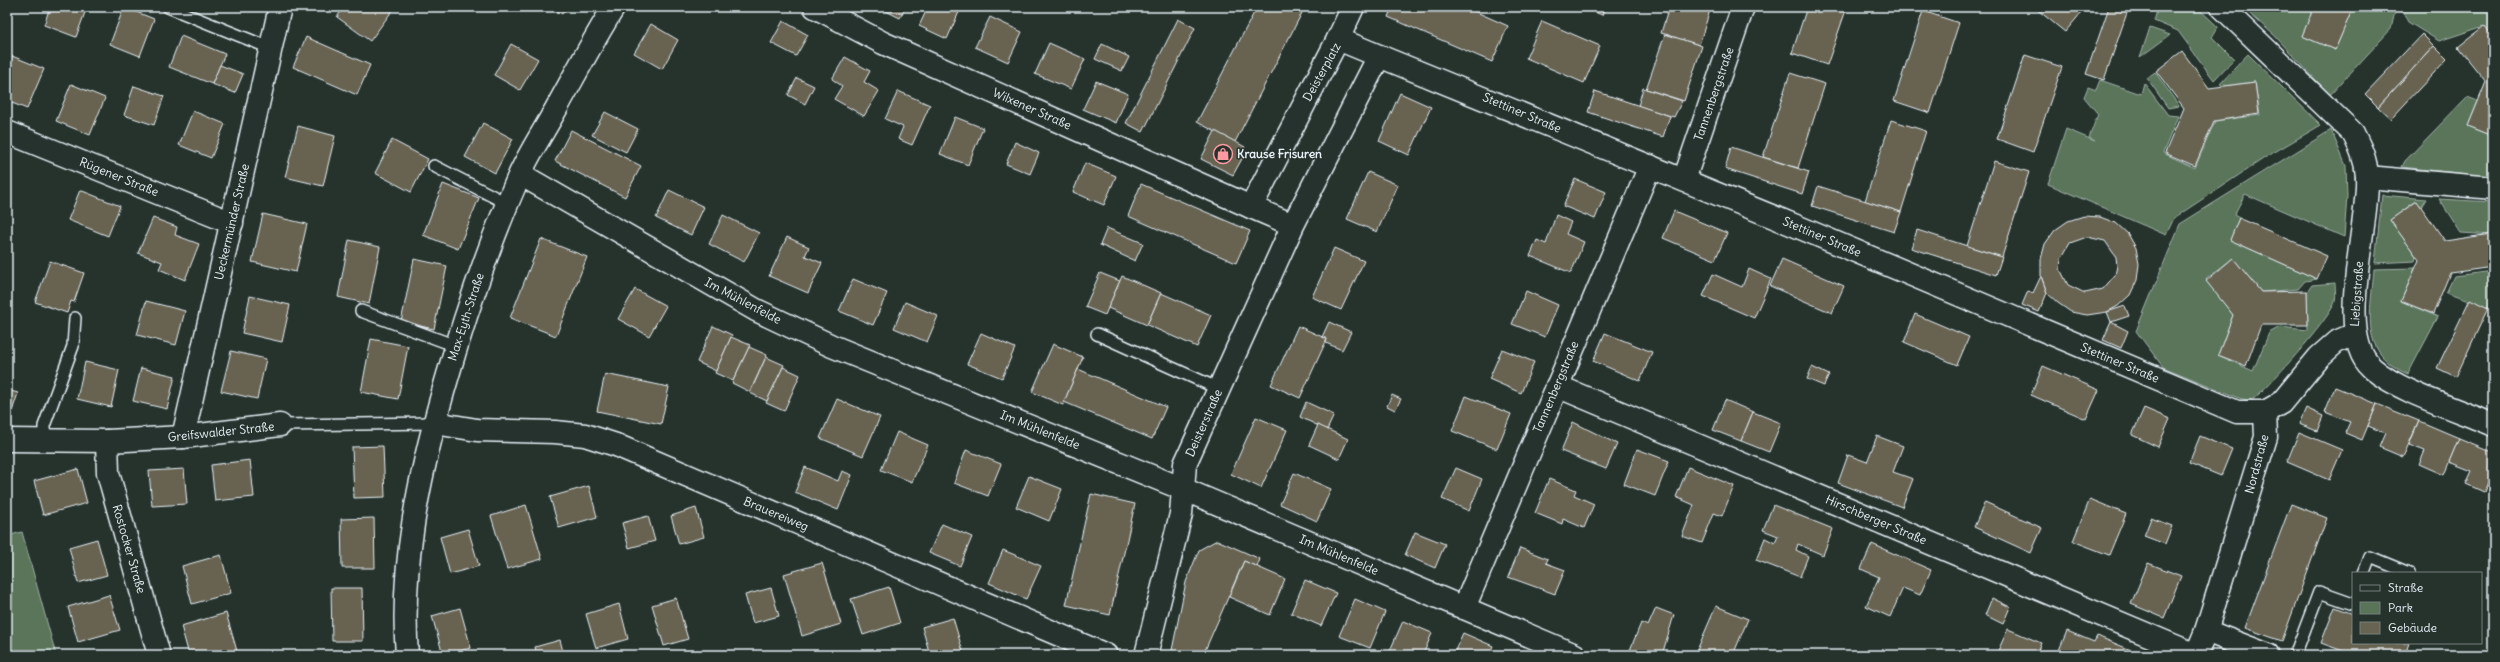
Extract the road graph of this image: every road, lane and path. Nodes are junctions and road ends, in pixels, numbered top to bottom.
1 (168, 7) edge
2 (280, 7) edge
3 (614, 7) edge
4 (815, 7) edge
5 (1353, 7) edge
6 (1743, 7) edge
7 (2222, 7) edge
8 (1338, 39) junction
9 (270, 48) junction
10 (1379, 56) junction
11 (7, 132) edge
12 (434, 166) dead end
13 (1650, 166) junction
14 (520, 174) junction
15 (2367, 177) junction
16 (1684, 180) junction
17 (2493, 188) edge
18 (508, 204) junction
19 (1251, 206) junction
20 (232, 223) junction
21 (1293, 226) junction
22 (361, 311) dead end
23 (75, 318) dead end
24 (1097, 334) dead end
25 (2355, 334) junction
26 (456, 346) junction
27 (1556, 386) junction
28 (1219, 389) junction
29 (2265, 412) junction
30 (435, 422) junction
31 (280, 425) joint
32 (2493, 425) edge
33 (183, 437) junction
34 (7, 440) edge
35 (44, 442) junction
36 (106, 442) junction
37 (1183, 489) junction
38 (2364, 572) edge
39 (2407, 572) edge
40 (2352, 604) edge
41 (1464, 608) junction
42 (2206, 631) junction
43 (159, 655) edge
44 (407, 655) edge
45 (1106, 655) edge
46 (1146, 655) edge
47 (1575, 655) edge
48 (2196, 655) edge
49 (2268, 655) edge
50 (2295, 655) edge

1 - 9 lane
2 - 9 street, Ueckermünder Straße
3 - 14 street, Max-Eyth-Straße
4 - 19 street, Wilxener Straße
5 - 8 street
6 - 16 street, Tannenbergstraße
7 - 15 street, Liebigstraße
8 - 10 street, Deisterplatz
8 - 19 street, Deisterplatz
9 - 20 street, Ueckermünder Straße
10 - 13 street, Stettiner Straße
10 - 21 street
11 - 20 street, Rügener Straße
12 - 18 lane
13 - 16 street, Stettiner Straße
13 - 27 street, Tannenbergstraße
14 - 18 street, Max-Eyth-Straße
14 - 37 street, Im Mühlenfelde
15 - 17 street
15 - 25 street, Liebigstraße
16 - 29 street, Stettiner Straße
18 - 26 street, Max-Eyth-Straße
19 - 21 street
20 - 33 street, Ueckermünder Straße
21 - 28 street, Deisterstraße
22 - 26 lane
23 - 35 lane
24 - 28 lane
25 - 29 street
25 - 32 street, Liebigstraße
26 - 30 street, Max-Eyth-Straße
27 - 41 street, Tannenbergstraße
27 - 48 street, Hirschberger Straße
28 - 37 street, Deisterstraße
29 - 42 street, Nordstraße
30 - 31 lane, Greifswalder Straße
30 - 44 street, Max-Eyth-Straße
30 - 45 street, Brauereiweg
31 - 33 street, Greifswalder Straße
33 - 36 street, Greifswalder Straße
34 - 35 street, Greifswalder Straße
35 - 36 street, Greifswalder Straße
36 - 43 street, Rostocker Straße
37 - 41 street, Im Mühlenfelde
37 - 46 street, Deisterstraße
38 - 39 lane
40 - 50 lane
41 - 47 street, Im Mühlenfelde
42 - 48 street, Nordstraße
42 - 49 street

